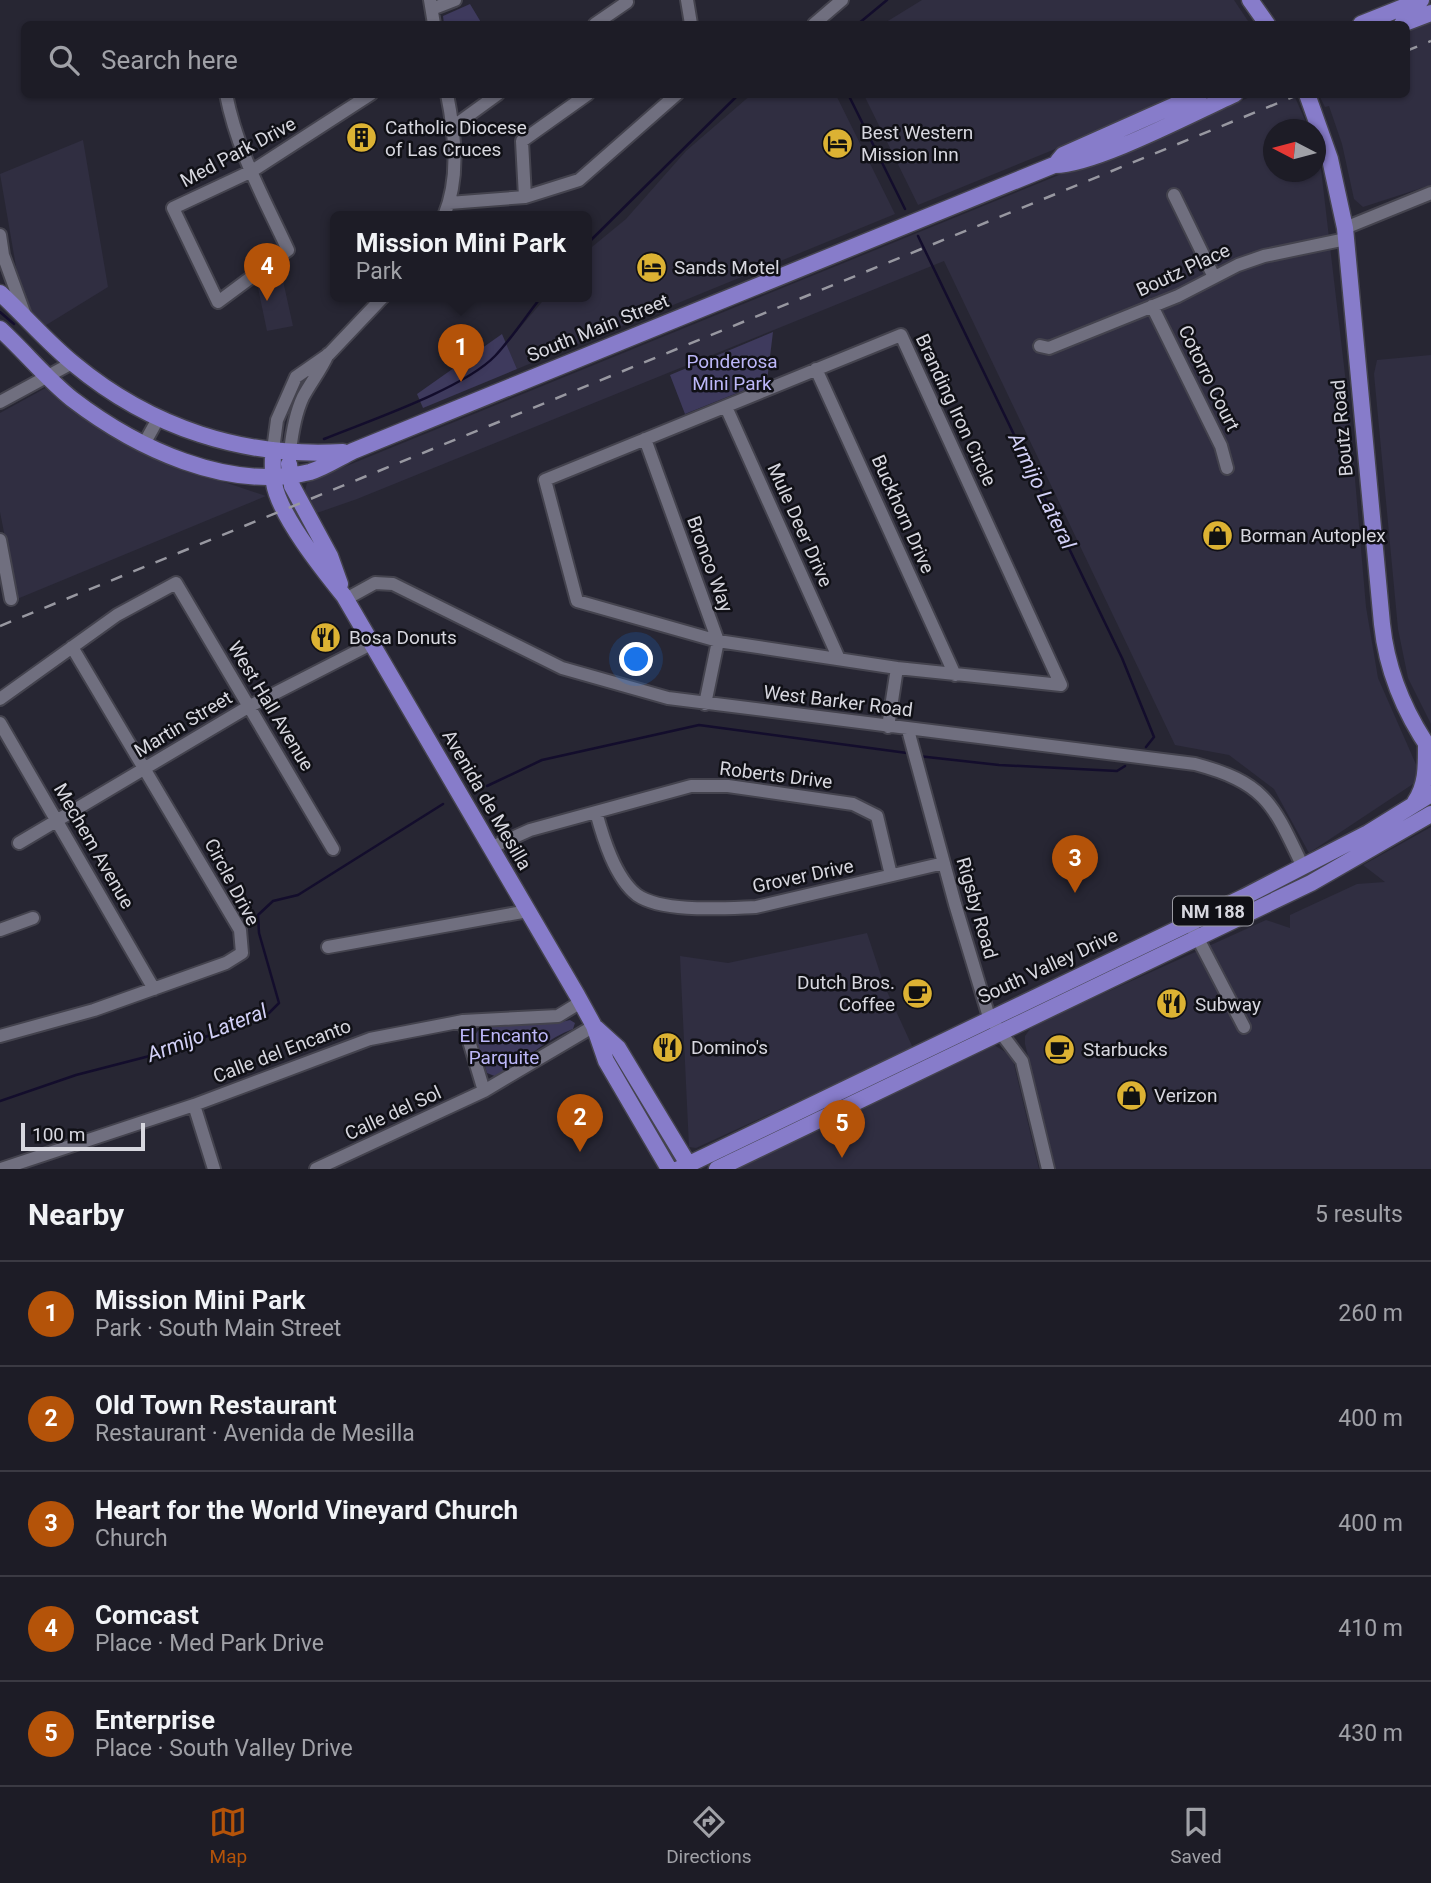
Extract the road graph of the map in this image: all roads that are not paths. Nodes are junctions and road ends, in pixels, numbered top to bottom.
1 (455, 0) edge
2 (687, 0) edge
3 (842, 0) edge
4 (1251, 0) edge
5 (1421, 0) edge
6 (627, 2) dead end
7 (431, 5) edge
8 (1431, 13) edge
9 (599, 21) edge
10 (690, 21) edge
11 (818, 21) edge
12 (1265, 21) edge
13 (1368, 21) edge
14 (1410, 21) edge
15 (227, 98) edge
16 (365, 98) edge
17 (448, 98) edge
18 (492, 98) edge
19 (582, 98) edge
20 (672, 98) edge
21 (1191, 98) edge
22 (1226, 98) edge
23 (1308, 98) edge
24 (454, 126) junction
25 (1054, 165) junction
26 (252, 171) junction
27 (1431, 194) edge
28 (1174, 195) dead end
29 (524, 197) junction
30 (446, 210) edge
31 (1345, 234) junction
32 (0, 235) edge
33 (4, 255) junction
34 (0, 270) edge
35 (1214, 277) junction
36 (0, 293) edge
37 (378, 302) edge
38 (1152, 306) junction
39 (26, 317) junction
40 (0, 329) edge
41 (1040, 346) dead end
42 (72, 363) junction
43 (816, 369) junction
44 (50, 376) junction
45 (0, 402) edge
46 (726, 407) junction
47 (159, 417) junction
48 (645, 439) junction
49 (144, 444) junction
50 (281, 451) junction
51 (353, 451) junction
52 (1227, 468) dead end
53 (281, 475) junction
54 (0, 540) edge
55 (345, 597) junction
56 (11, 599) dead end
57 (718, 641) junction
58 (371, 644) junction
59 (72, 647) junction
60 (839, 659) junction
61 (897, 668) junction
62 (955, 675) junction
63 (0, 699) edge
64 (705, 704) junction
65 (248, 707) junction
66 (0, 723) edge
67 (888, 727) junction
68 (908, 730) junction
69 (1428, 748) edge
70 (147, 769) junction
71 (1431, 794) edge
72 (1412, 806) junction
73 (596, 812) junction
74 (1431, 814) edge
75 (57, 820) junction
76 (19, 843) dead end
77 (490, 848) junction
78 (333, 849) dead end
79 (944, 863) junction
80 (1303, 867) junction
81 (891, 875) junction
82 (528, 911) junction
83 (33, 918) dead end
84 (1190, 922) junction
85 (0, 930) edge
86 (1198, 938) junction
87 (328, 947) dead end
88 (154, 989) junction
89 (582, 1002) junction
90 (989, 1017) junction
91 (463, 1021) junction
92 (594, 1026) junction
93 (1244, 1027) dead end
94 (1003, 1033) junction
95 (0, 1036) edge
96 (484, 1091) junction
97 (194, 1105) junction
98 (686, 1167) edge
99 (1, 1169) edge
100 (214, 1169) edge
101 (316, 1169) edge
102 (669, 1169) edge
103 (717, 1169) edge
104 (1048, 1169) edge

1 - 7 street
2 - 10 street
3 - 11 street
4 - 12 main road
5 - 13 main road
6 - 9 street
8 - 14 main road
15 - 26 street
16 - 26 street, Med Park Drive
17 - 24 street
18 - 24 street
19 - 29 street
20 - 29 street
21 - 25 main road, South Main Street
22 - 25 main road, South Main Street
23 - 31 main road, Boutz Road
24 - 30 street
25 - 51 main road, South Main Street
26 - 26 street, Med Park Drive
27 - 31 street, Boutz Place
28 - 35 street
29 - 30 street
31 - 35 street, Boutz Place
31 - 69 main road, Boutz Road
32 - 33 street
33 - 34 street
33 - 39 street
35 - 38 street, Boutz Place
36 - 39 main road, South Main Street
37 - 50 street
38 - 41 street, Boutz Place
38 - 52 street, Cotorro Court
39 - 42 main road, South Main Street
40 - 44 main road, South Main Street
42 - 44 street
42 - 47 main road, South Main Street
43 - 46 street, Branding Iron Circle
43 - 62 street, Buckhorn Drive
43 - 62 street, Branding Iron Circle
44 - 45 street
44 - 49 main road, South Main Street
46 - 48 street, Branding Iron Circle
46 - 60 street, Mule Deer Drive
47 - 49 street
47 - 50 main road, South Main Street
48 - 57 street, Bronco Way
48 - 57 street, Branding Iron Circle
49 - 53 main road, South Main Street
50 - 51 main road, South Main Street
50 - 53 main road, Avenida de Mesilla
51 - 53 main road, South Main Street
53 - 55 main road, Avenida de Mesilla
54 - 56 street
55 - 58 main road, Avenida de Mesilla
55 - 64 street, West Barker Road
57 - 60 street, Branding Iron Circle
57 - 64 street, Bronco Way
58 - 65 street, Martin Street
58 - 77 main road, Avenida de Mesilla
59 - 63 street
59 - 65 street, West Hall Avenue
59 - 70 street, Circle Drive
60 - 61 street, Branding Iron Circle
61 - 62 street, Branding Iron Circle
61 - 67 street
64 - 67 street, West Barker Road
65 - 70 street, Martin Street
65 - 78 street, West Hall Avenue
66 - 75 street, Mechem Avenue
67 - 68 street, West Barker Road
68 - 79 street, Rigsby Road
68 - 80 street, West Barker Road
69 - 72 main road
70 - 75 street, Martin Street
70 - 88 street, Circle Drive
71 - 72 main road, South Valley Drive / NM 188
72 - 80 main road, South Valley Drive / NM 188
73 - 77 street, Roberts Drive
73 - 81 street, Roberts Drive
73 - 81 street, Grover Drive
74 - 86 main road, South Valley Drive / NM 188
75 - 76 street, Martin Street
75 - 88 street, Mechem Avenue
77 - 82 main road, Avenida de Mesilla
79 - 81 street, Grover Drive
79 - 90 street, Rigsby Road
80 - 84 main road, South Valley Drive / NM 188
82 - 87 street
82 - 89 main road, Avenida de Mesilla
83 - 85 street
84 - 86 street
84 - 90 main road, South Valley Drive / NM 188
86 - 93 street
86 - 94 main road, South Valley Drive / NM 188
88 - 95 street, Circle Drive
89 - 91 street, Calle del Encanto
89 - 92 main road, Avenida de Mesilla
90 - 94 street, Rigsby Road
90 - 98 main road, South Valley Drive / NM 188
91 - 96 street
91 - 97 street, Calle del Encanto
92 - 96 street, Calle del Sol
92 - 98 main road, Avenida de Mesilla
92 - 102 main road, Avenida de Mesilla
94 - 103 main road, South Valley Drive / NM 188
94 - 104 street, Rigsby Road
96 - 101 street, Calle del Sol
97 - 99 street, Calle del Encanto
97 - 100 street

